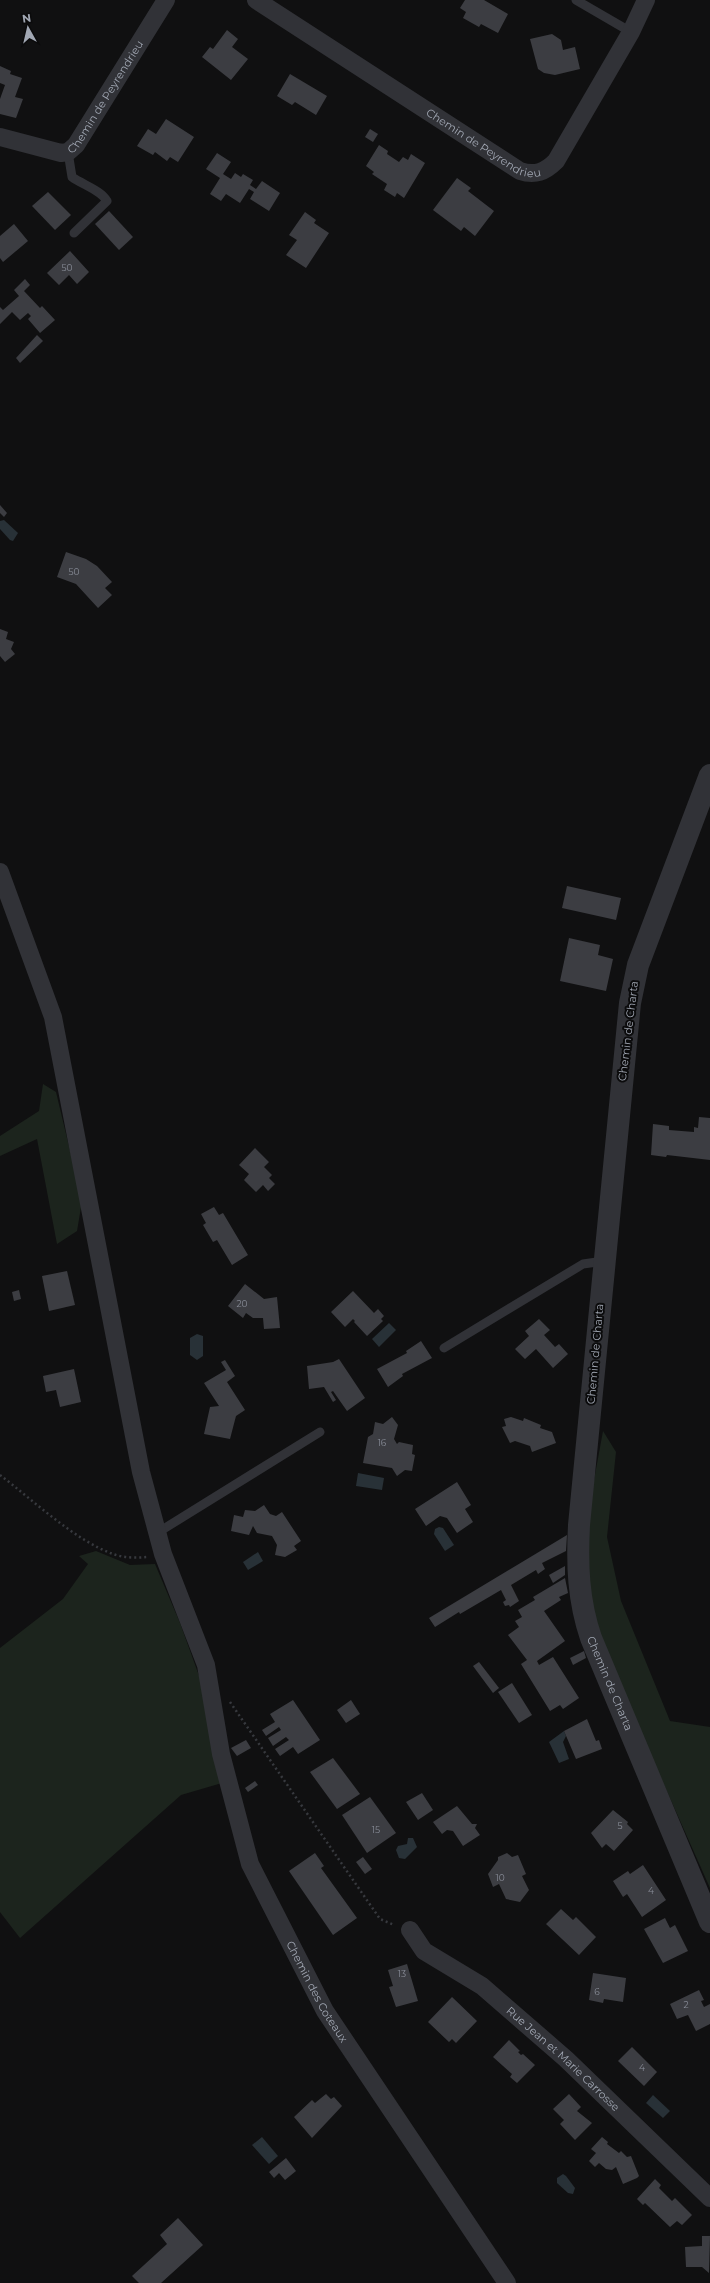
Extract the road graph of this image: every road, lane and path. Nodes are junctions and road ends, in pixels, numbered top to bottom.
1 (166, 0) edge
2 (256, 0) edge
3 (576, 0) edge
4 (646, 0) edge
5 (631, 32) junction
6 (3, 139) edge
7 (68, 152) junction
8 (74, 233) dead end
9 (710, 775) edge
10 (0, 872) edge
11 (604, 1261) junction
12 (444, 1348) dead end
13 (320, 1432) dead end
14 (0, 1474) edge
15 (157, 1533) junction
16 (163, 1554) junction
17 (226, 1696) dead end
18 (380, 1919) dead end
19 (710, 1922) edge
20 (410, 1930) dead end
21 (710, 2198) edge
22 (506, 2283) edge

1 - 7 street, Chemin de Peyrendrieu
2 - 5 street, Chemin de Peyrendrieu
3 - 5 lane
4 - 5 street, Chemin de Peyrendrieu
6 - 7 street, Chemin de Peyrendrieu
7 - 8 lane
9 - 11 street, Chemin de Charta
10 - 15 street, Chemin des Coteaux
11 - 12 lane
11 - 19 street, Chemin de Charta
13 - 15 lane
14 - 16 path
15 - 16 street, Chemin des Coteaux
16 - 22 street, Chemin des Coteaux
17 - 18 path
20 - 21 street, Rue Jean et Marie Carrosse

